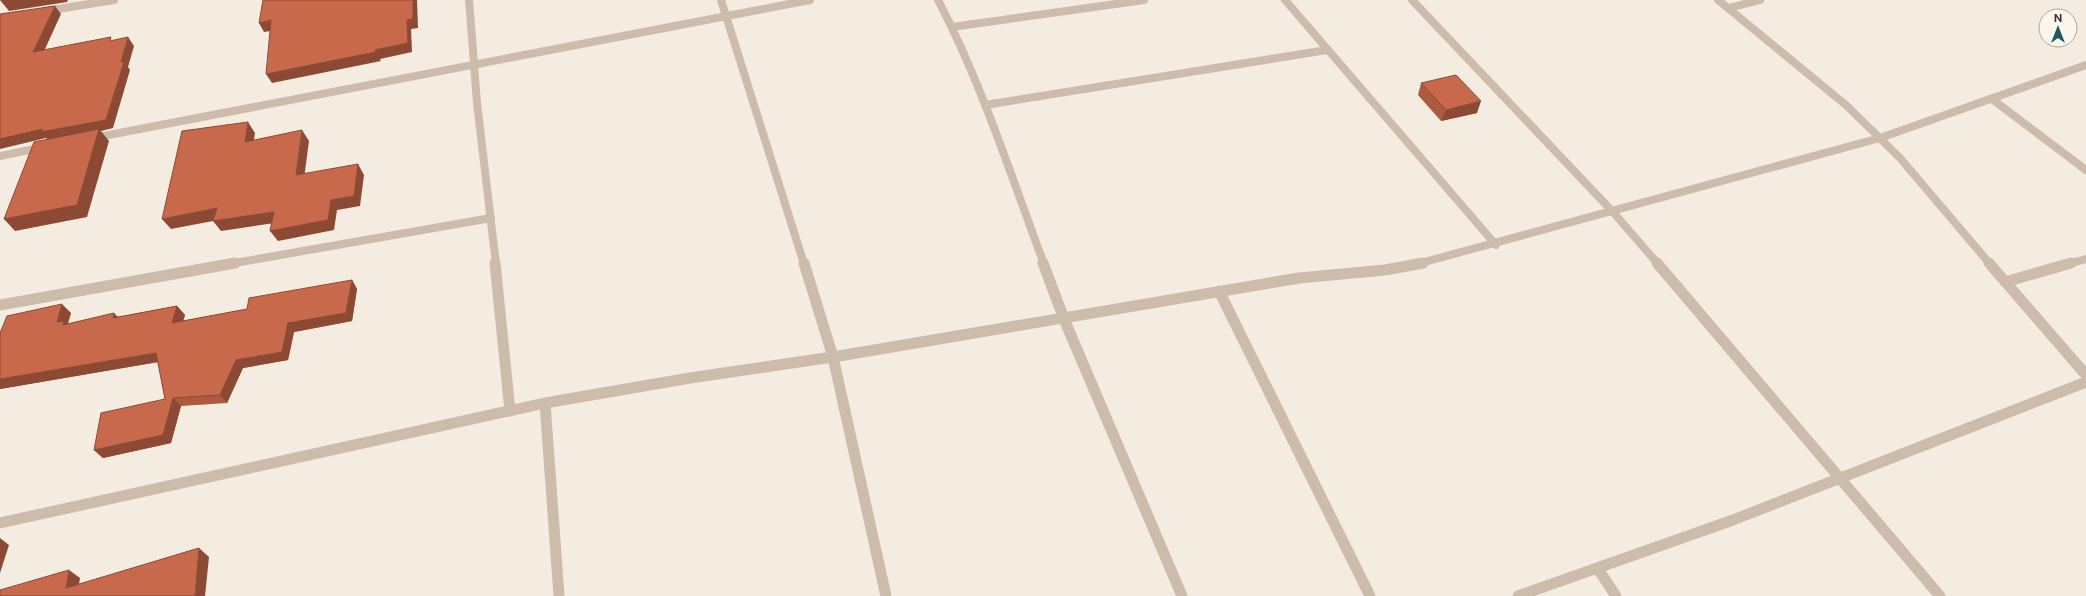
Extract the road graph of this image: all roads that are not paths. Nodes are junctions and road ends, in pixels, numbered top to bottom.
1 (114, 0) edge
2 (469, 0) edge
3 (721, 0) edge
4 (810, 0) edge
5 (938, 0) edge
6 (1144, 0) edge
7 (1285, 0) edge
8 (1412, 0) edge
9 (1718, 0) edge
10 (1760, 0) edge
11 (1729, 8) junction
12 (38, 12) edge
13 (726, 16) junction
14 (952, 27) junction
15 (1327, 50) junction
16 (474, 65) junction
17 (2086, 65) edge
18 (1992, 99) junction
19 (985, 105) junction
20 (1880, 138) junction
21 (83, 140) edge
22 (52, 146) edge
23 (0, 156) edge
24 (2086, 170) edge
25 (1613, 212) junction
26 (491, 218) junction
27 (1496, 245) junction
28 (2086, 260) edge
29 (2005, 282) junction
30 (1219, 291) junction
31 (0, 305) edge
32 (1064, 318) junction
33 (833, 357) junction
34 (2086, 375) edge
35 (2086, 382) edge
36 (545, 403) junction
37 (510, 410) junction
38 (1842, 480) junction
39 (0, 523) edge
40 (1598, 569) junction
41 (558, 596) edge
42 (886, 596) edge
43 (1182, 596) edge
44 (1370, 596) edge
45 (1518, 596) edge
46 (1616, 596) edge
47 (1940, 596) edge

1 - 12 street
2 - 16 street
3 - 13 street
4 - 13 street
5 - 14 street
6 - 14 street
7 - 15 street
8 - 25 street
9 - 11 street
10 - 11 street
11 - 20 street
13 - 16 street
13 - 33 street
14 - 19 street
15 - 19 street
15 - 27 street
16 - 21 street
16 - 26 street
17 - 18 street
18 - 20 street
18 - 24 street
19 - 32 street
20 - 25 street
20 - 29 street
22 - 23 street
25 - 27 street
25 - 38 street
26 - 31 street
26 - 37 street
27 - 30 street
28 - 29 street
29 - 34 street
30 - 32 street
30 - 44 street
32 - 33 street
32 - 43 street
33 - 36 street
33 - 42 street
35 - 38 street
36 - 37 street
36 - 41 street
37 - 39 street
38 - 40 street
38 - 47 street
40 - 45 street
40 - 46 street

